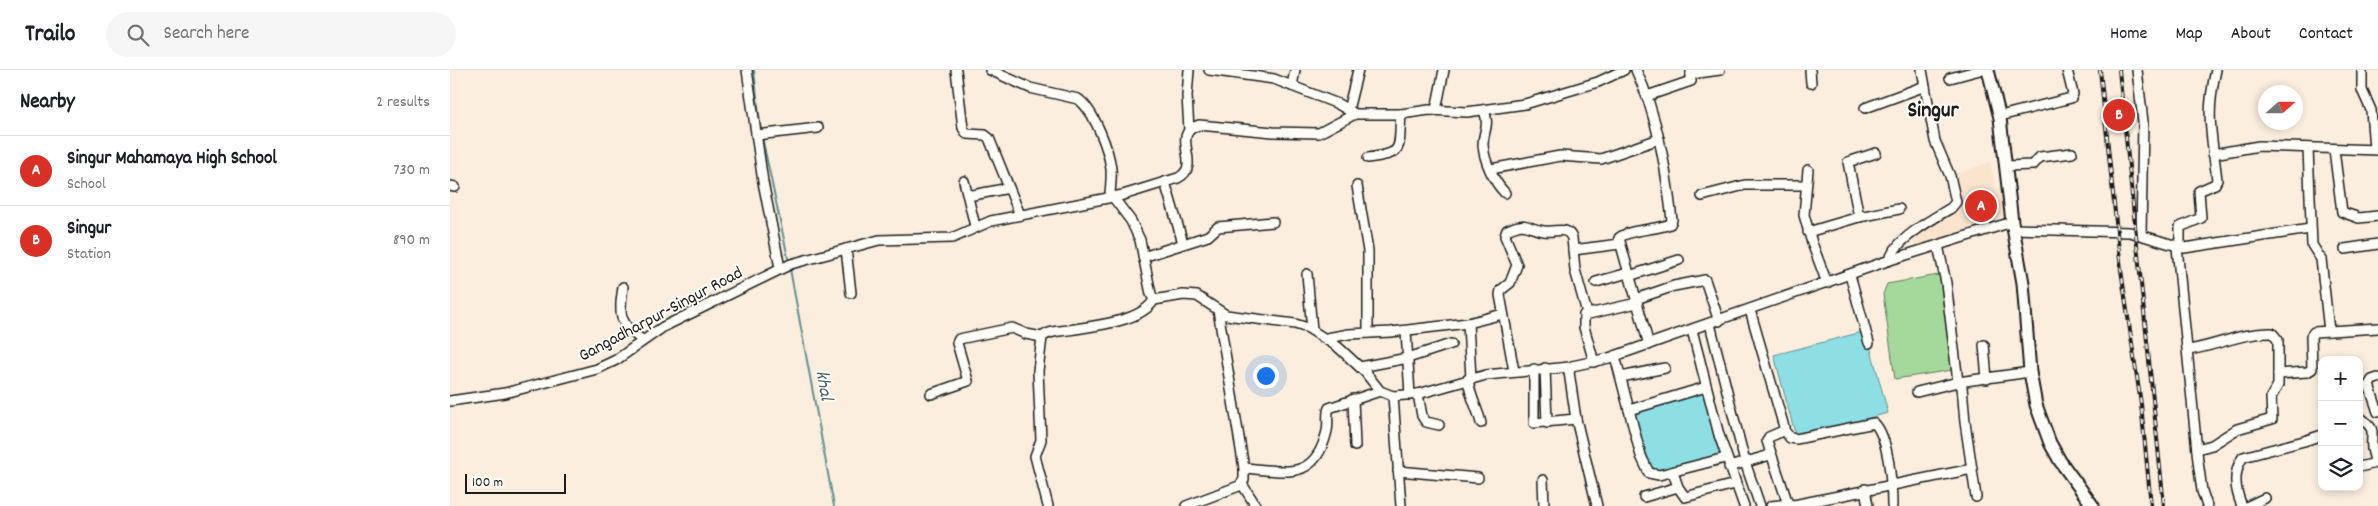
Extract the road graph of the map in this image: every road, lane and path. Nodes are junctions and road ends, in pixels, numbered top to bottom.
1 (747, 70) edge
2 (956, 70) edge
3 (990, 70) edge
4 (1189, 70) edge
5 (1209, 70) edge
6 (1295, 70) edge
7 (1358, 70) edge
8 (1444, 70) edge
9 (1624, 70) edge
10 (1636, 70) edge
11 (1720, 70) edge
12 (1810, 70) edge
13 (1922, 70) edge
14 (1980, 70) edge
15 (1988, 70) edge
16 (2067, 70) edge
17 (2137, 70) edge
18 (2216, 70) edge
19 (2362, 70) edge
20 (1691, 72) edge
21 (1252, 73) edge
22 (1950, 78) dead end
23 (1811, 83) dead end
24 (1292, 86) junction
25 (1925, 86) junction
26 (1647, 96) junction
27 (2374, 107) edge
28 (1865, 108) dead end
29 (1436, 110) junction
30 (1484, 110) junction
31 (1351, 112) junction
32 (1401, 114) junction
33 (2000, 116) junction
34 (818, 128) dead end
35 (1189, 130) junction
36 (756, 135) junction
37 (1659, 140) junction
38 (2308, 149) junction
39 (2334, 150) junction
40 (2376, 150) edge
41 (1876, 153) dead end
42 (2072, 153) dead end
43 (2213, 154) junction
44 (1368, 158) dead end
45 (2006, 166) junction
46 (1491, 169) junction
47 (1808, 170) dead end
48 (964, 181) dead end
49 (1166, 182) junction
50 (1806, 185) junction
51 (1357, 186) dead end
52 (1009, 188) junction
53 (1505, 193) dead end
54 (968, 196) junction
55 (1702, 196) dead end
56 (1112, 197) junction
57 (1899, 209) dead end
58 (1020, 215) junction
59 (2378, 216) edge
60 (1859, 217) junction
61 (1273, 222) dead end
62 (2013, 225) junction
63 (975, 226) junction
64 (2310, 229) junction
65 (1808, 232) junction
66 (2141, 235) junction
67 (1183, 243) junction
68 (1620, 244) junction
69 (2378, 244) edge
70 (1938, 245) junction
71 (2178, 247) junction
72 (846, 249) junction
73 (2345, 249) dead end
74 (1573, 250) junction
75 (1143, 257) junction
76 (1679, 260) dead end
77 (1890, 260) junction
78 (780, 268) junction
79 (1307, 274) dead end
80 (1629, 275) junction
81 (1850, 275) junction
82 (1596, 282) dead end
83 (1827, 283) junction
84 (623, 287) dead end
85 (851, 293) dead end
86 (1154, 300) junction
87 (1637, 301) junction
88 (1218, 310) junction
89 (1750, 310) junction
90 (1587, 313) junction
91 (1503, 314) junction
92 (1714, 322) junction
93 (1468, 323) junction
94 (2378, 328) edge
95 (1312, 330) junction
96 (1692, 330) junction
97 (1406, 331) junction
98 (2329, 331) junction
99 (1368, 333) junction
100 (1042, 337) junction
101 (1326, 338) junction
102 (642, 340) junction
103 (1869, 343) dead end
104 (1451, 344) dead end
105 (1649, 345) junction
106 (1984, 345) dead end
107 (2188, 350) junction
108 (1615, 356) junction
109 (1408, 358) junction
110 (1594, 362) junction
111 (1360, 367) junction
112 (1570, 367) junction
113 (1544, 368) junction
114 (1665, 368) dead end
115 (1534, 369) junction
116 (1514, 371) junction
117 (2030, 372) junction
118 (2278, 374) junction
119 (1621, 377) junction
120 (2378, 378) edge
121 (1469, 379) junction
122 (1987, 379) junction
123 (1958, 382) junction
124 (1706, 386) junction
125 (1380, 391) junction
126 (1917, 392) dead end
127 (931, 394) dead end
128 (1414, 394) junction
129 (1394, 396) junction
130 (1353, 399) junction
131 (450, 401) edge
132 (1629, 410) junction
133 (2378, 412) edge
134 (2363, 417) edge
135 (1576, 419) junction
136 (2363, 420) edge
137 (1481, 423) dead end
138 (1547, 423) junction
139 (1439, 425) dead end
140 (1784, 430) junction
141 (2318, 439) edge
142 (1355, 446) dead end
143 (2197, 449) junction
144 (1770, 455) junction
145 (1727, 462) junction
146 (1745, 462) junction
147 (2363, 466) edge
148 (1244, 468) junction
149 (1972, 468) junction
150 (1398, 471) junction
151 (1673, 472) junction
152 (1478, 478) dead end
153 (1543, 480) dead end
154 (1242, 484) junction
155 (1735, 484) junction
156 (1892, 484) junction
157 (1678, 487) junction
158 (1865, 489) junction
159 (1644, 497) dead end
160 (1976, 497) dead end
161 (2265, 498) dead end
162 (1788, 504) junction
163 (1048, 506) edge
164 (1186, 506) edge
165 (1256, 506) edge
166 (1401, 506) edge
167 (1544, 506) edge
168 (1597, 506) edge
169 (1743, 506) edge
170 (1760, 506) edge
171 (1770, 506) edge
172 (1868, 506) edge
173 (1892, 506) edge
174 (2093, 506) edge
175 (2207, 506) edge
176 (2242, 506) edge
177 (2248, 506) edge

1 - 36 street
2 - 52 street
3 - 56 street
4 - 35 street
5 - 21 street
6 - 24 street
7 - 31 street
8 - 29 street
9 - 30 street
10 - 26 street
11 - 20 street
12 - 23 street
13 - 25 street
14 - 22 street
15 - 33 main road
16 - 33 street
17 - 66 street
18 - 43 street
19 - 27 street
20 - 26 street
21 - 24 street
24 - 31 street
25 - 28 street
25 - 77 street
26 - 37 street
27 - 40 street
29 - 30 street
29 - 32 street
30 - 46 street
31 - 32 street
31 - 35 street
32 - 44 street
33 - 45 main road
34 - 36 street
35 - 49 street, Gangadharpur-Singur Road
36 - 78 street
37 - 46 street
37 - 68 street
38 - 39 street
38 - 43 street
38 - 64 street
39 - 40 street
39 - 59 street
41 - 60 street
42 - 45 street
43 - 71 street
45 - 62 main road
46 - 53 street
47 - 50 street
48 - 54 street
49 - 56 street, Gangadharpur-Singur Road
49 - 67 street
50 - 55 street
50 - 65 street
51 - 99 street
52 - 54 street
52 - 58 street
54 - 63 street
56 - 58 street, Gangadharpur-Singur Road
56 - 75 street
57 - 60 street
58 - 63 street, Gangadharpur-Singur Road
60 - 65 street
61 - 67 street
62 - 66 street
62 - 70 street
62 - 117 main road
63 - 72 street, Gangadharpur-Singur Road
64 - 71 street
64 - 98 street
65 - 83 street
66 - 71 street
67 - 75 street
68 - 74 street
68 - 80 street
69 - 73 street
70 - 77 street
70 - 123 street
71 - 107 street
72 - 78 street, Gangadharpur-Singur Road
72 - 85 street
74 - 90 street
74 - 91 street
75 - 86 street
76 - 80 street
77 - 81 street
78 - 102 street, Gangadharpur-Singur Road
79 - 95 street
80 - 82 street
80 - 87 street
81 - 83 street
81 - 103 street
83 - 89 street
84 - 102 street
86 - 88 street
86 - 100 street
87 - 90 street
87 - 92 street
87 - 105 street
88 - 95 street
88 - 148 street
89 - 92 street
89 - 140 street
90 - 110 street
91 - 93 street
91 - 116 street
92 - 96 street
92 - 146 street
93 - 97 street
93 - 121 street
94 - 98 street
95 - 101 street
96 - 105 street
96 - 124 street
97 - 99 street
97 - 109 street
98 - 118 street
99 - 101 street
100 - 127 street
100 - 163 street
101 - 111 street
102 - 131 street, Gangadharpur-Singur Road
104 - 109 street
105 - 108 street
106 - 122 street
107 - 118 street
107 - 143 street
108 - 110 street
108 - 119 street
109 - 111 street
109 - 128 street
110 - 112 street
111 - 125 street
112 - 113 street
112 - 135 street
113 - 115 street
113 - 138 street
114 - 119 street
115 - 116 street
115 - 138 street
116 - 121 street
117 - 122 street
117 - 174 main road
118 - 143 street
119 - 132 street
120 - 133 street
121 - 128 street
121 - 137 street
122 - 123 street
123 - 126 street
123 - 149 street
124 - 132 street
124 - 145 street
125 - 129 street
125 - 130 street
128 - 129 street
128 - 139 street
129 - 150 street
130 - 142 street
130 - 148 street
132 - 151 street
133 - 134 street
135 - 138 street
135 - 168 street
136 - 147 street
140 - 144 street
140 - 156 street
141 - 176 street
143 - 175 street
144 - 146 street
144 - 162 street
145 - 146 street
145 - 151 street
145 - 155 street
146 - 170 street
148 - 154 street
149 - 156 street
149 - 160 street
150 - 152 street
150 - 166 street
151 - 157 street
153 - 167 street
154 - 164 street
154 - 165 street
155 - 157 street
155 - 169 street
156 - 158 street
156 - 173 street
157 - 159 street
158 - 162 street
158 - 172 street
161 - 177 street
162 - 171 street

